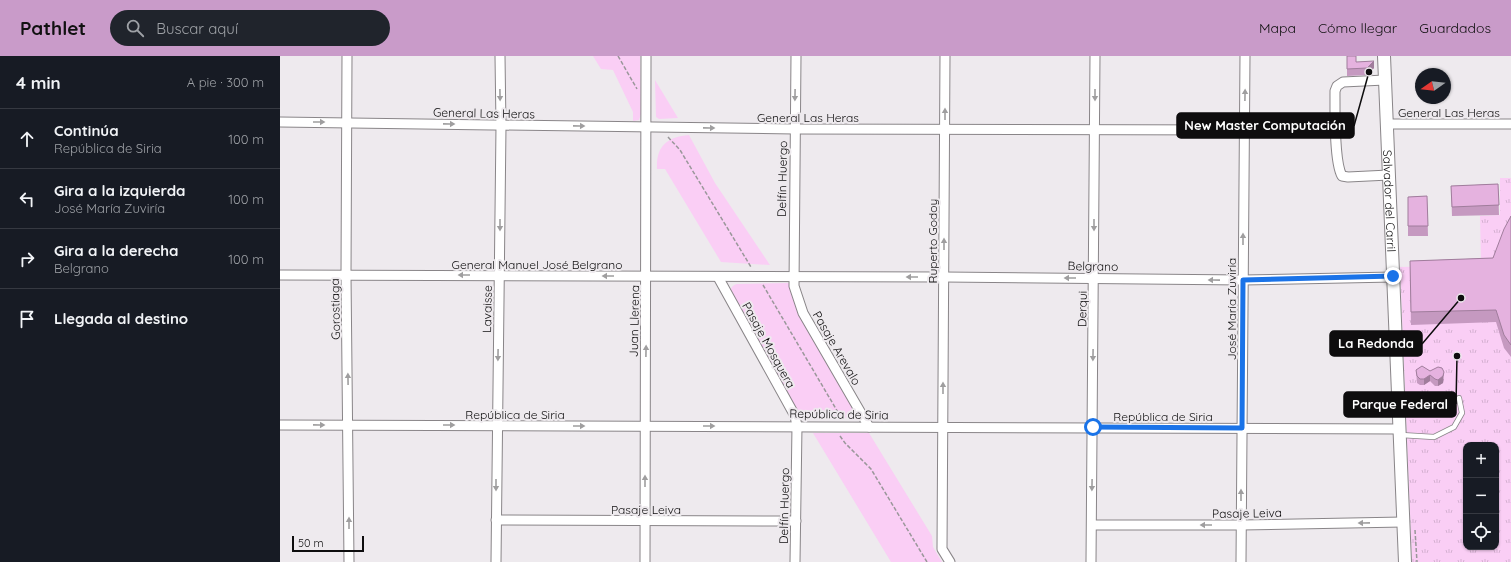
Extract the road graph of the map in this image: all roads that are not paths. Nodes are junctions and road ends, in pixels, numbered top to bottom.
1 (347, 56) edge
2 (500, 56) edge
3 (646, 56) edge
4 (796, 56) edge
5 (946, 56) edge
6 (1095, 56) edge
7 (1245, 56) edge
8 (1384, 56) edge
9 (1385, 80) junction
10 (280, 122) edge
11 (348, 122) junction
12 (1387, 124) junction
13 (1511, 124) edge
14 (501, 126) junction
15 (646, 127) junction
16 (795, 129) junction
17 (945, 129) junction
18 (1095, 129) junction
19 (1336, 129) junction
20 (1244, 130) junction
21 (1389, 175) junction
22 (280, 275) edge
23 (346, 275) junction
24 (500, 275) junction
25 (647, 276) junction
26 (718, 276) junction
27 (1393, 276) junction
28 (793, 277) junction
29 (944, 277) junction
30 (1094, 278) junction
31 (1243, 280) junction
32 (1459, 398) dead end
33 (280, 425) edge
34 (348, 425) junction
35 (497, 426) junction
36 (645, 426) junction
37 (796, 426) junction
38 (868, 427) junction
39 (943, 427) junction
40 (1093, 427) junction
41 (1242, 428) junction
42 (1399, 432) junction
43 (496, 520) junction
44 (645, 521) junction
45 (796, 521) junction
46 (1403, 522) junction
47 (1092, 525) junction
48 (1241, 525) junction
49 (349, 562) edge
50 (496, 562) edge
51 (646, 562) edge
52 (795, 562) edge
53 (950, 562) edge
54 (1091, 562) edge
55 (1241, 562) edge
56 (1405, 562) edge

1 - 11 street, Gorostiaga
2 -> 14 street, Lavaisse
3 - 15 street, Juan Llerena
4 -> 16 street, Delfín Huergo
17 -> 5 street, Ruperto Godoy
6 -> 18 street, Derqui
20 -> 7 street, José María Zuviría
8 - 9 main road, Salvador del Carril
9 - 12 main road, Salvador del Carril
9 - 19 street
10 -> 11 street, General Las Heras
11 -> 14 street, General Las Heras
11 - 23 street, Gorostiaga
12 - 13 street, General Las Heras
12 - 21 main road, Salvador del Carril
14 -> 15 street, General Las Heras
14 -> 24 street, Lavaisse
15 -> 16 street, General Las Heras
15 - 25 street, Juan Llerena
16 - 17 street, General Las Heras
16 - 28 street, Delfín Huergo
17 - 18 street, General Las Heras
29 -> 17 street, Ruperto Godoy
18 - 20 street, General Las Heras
18 -> 30 street, Derqui
19 - 20 street, General Las Heras
19 - 21 street
31 -> 20 street, José María Zuviría
21 - 27 main road, Salvador del Carril
22 - 23 street, General Manuel José Belgrano
24 -> 23 street, General Manuel José Belgrano
34 -> 23 street, Gorostiaga
25 -> 24 street, General Manuel José Belgrano
24 -> 35 street, Lavaisse
25 - 26 street, General Manuel José Belgrano
36 -> 25 street, Juan Llerena
26 - 28 street, General Manuel José Belgrano
26 - 37 street, Pasaje Mosquera
27 - 31 street, Belgrano
27 - 42 main road, Salvador del Carril
29 -> 28 street, Belgrano
28 - 38 street, Pasaje Arevalo
30 -> 29 street, Belgrano
39 -> 29 street, Ruperto Godoy
31 -> 30 street, Belgrano
30 -> 40 street, Derqui
31 - 41 street, José María Zuviría
32 - 42 lane
33 -> 34 street, República de Siria
34 -> 35 street, República de Siria
49 -> 34 street, Gorostiaga
35 -> 36 street, República de Siria
35 -> 43 street, Lavaisse
36 -> 37 street, República de Siria
44 -> 36 street, Juan Llerena
37 - 38 street, República de Siria
37 - 45 street, Delfín Huergo
38 - 39 street, República de Siria
39 - 40 street, República de Siria
39 - 53 street
40 - 41 street, República de Siria
40 -> 47 street, Derqui
41 - 42 street, República de Siria
48 -> 41 street, José María Zuviría
42 - 46 main road, Salvador del Carril
43 - 44 street, Pasaje Leiva
43 - 50 street, Lavaisse
44 - 45 street, Pasaje Leiva
44 - 51 street, Juan Llerena
45 - 52 street, Delfín Huergo
46 -> 48 street, Pasaje Leiva
46 - 56 main road, Salvador del Carril
48 -> 47 street, Pasaje Leiva
47 - 54 street, Derqui
48 - 55 street, José María Zuviría

